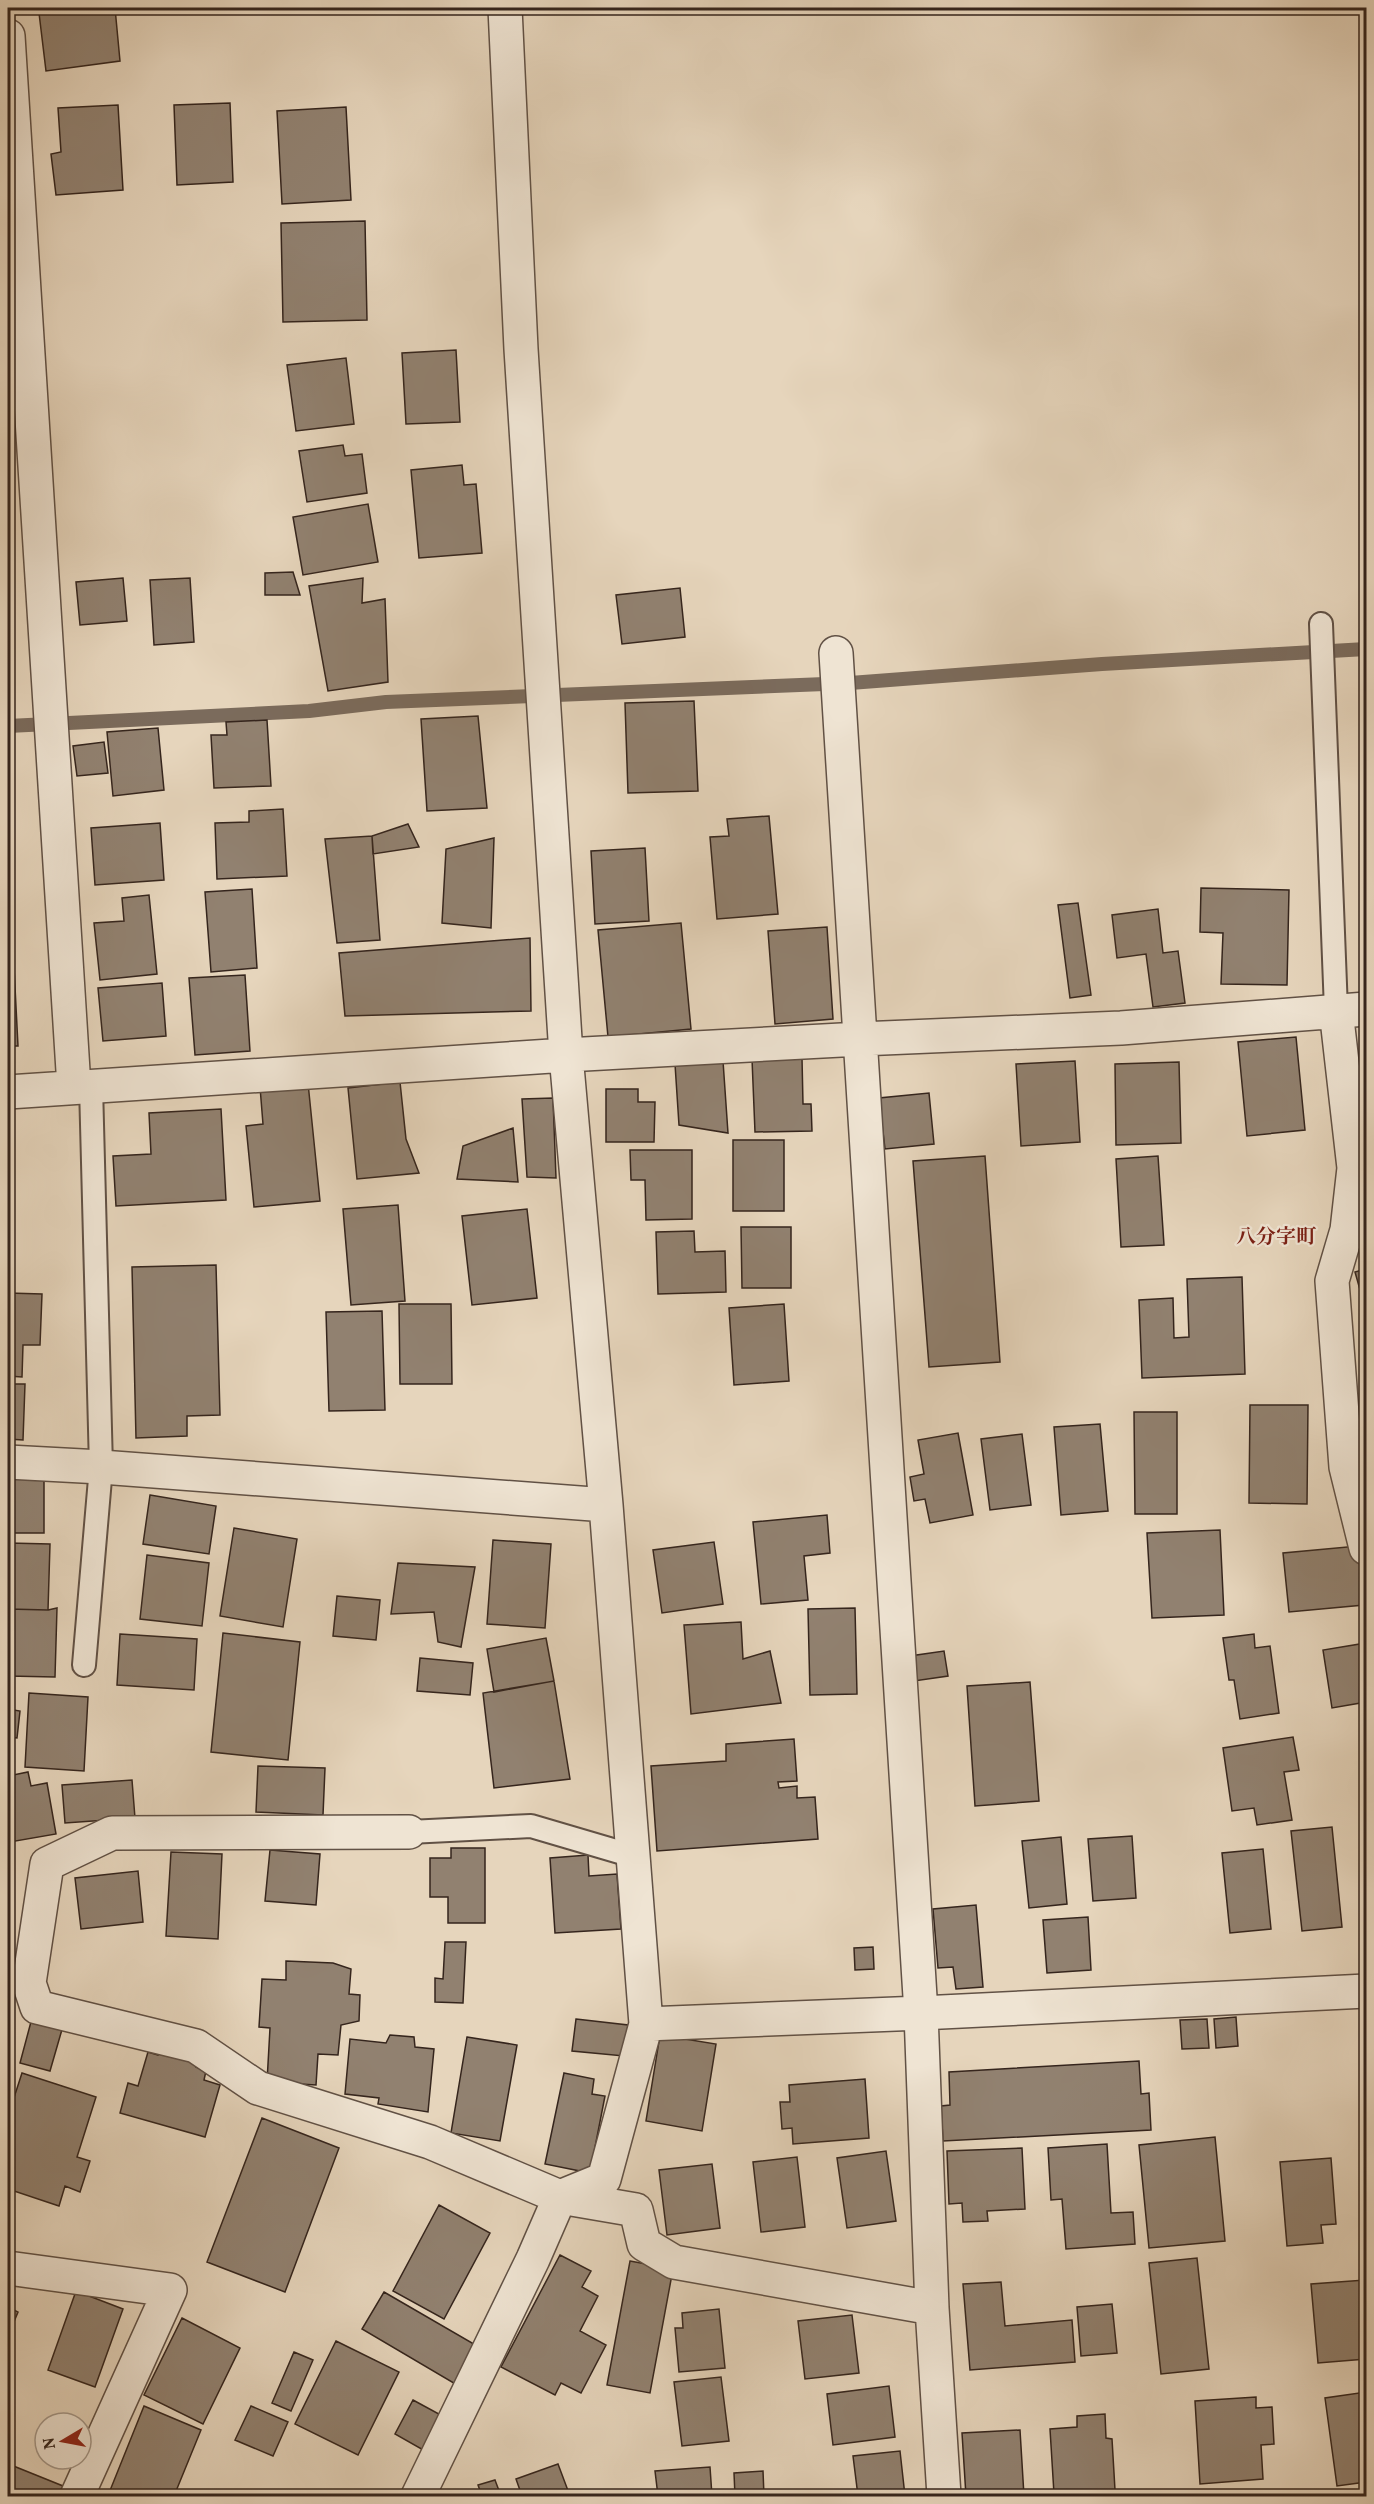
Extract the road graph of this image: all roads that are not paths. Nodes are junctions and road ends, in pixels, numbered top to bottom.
1 (505, 8) edge
2 (8, 36) edge
3 (1321, 624) dead end
4 (836, 653) dead end
5 (1351, 1010) edge
6 (860, 1039) junction
7 (567, 1055) junction
8 (82, 1086) junction
9 (8, 1092) edge
10 (8, 1462) edge
11 (101, 1467) junction
12 (606, 1505) junction
13 (1366, 1548) edge
14 (84, 1665) dead end
15 (409, 1832) joint
16 (633, 1856) junction
17 (1366, 1991) edge
18 (921, 2013) junction
19 (646, 2024) junction
20 (560, 2197) junction
21 (8, 2268) edge
22 (932, 2308) junction
23 (77, 2496) edge
24 (418, 2496) edge
25 (944, 2496) edge

1 - 7 street
2 - 8 street
3 - 5 lane
4 - 6 street
5 - 6 street
5 - 13 street
6 - 7 street
6 - 18 street
7 - 8 street
7 - 12 street
8 - 9 street
8 - 11 lane
10 - 11 street
11 - 12 street
11 - 14 lane
12 - 16 street
15 - 16 lane
15 - 20 street
16 - 19 street
17 - 18 street
18 - 19 street
18 - 22 street
19 - 20 street
20 - 22 street
20 - 24 street
21 - 23 street
22 - 25 street

